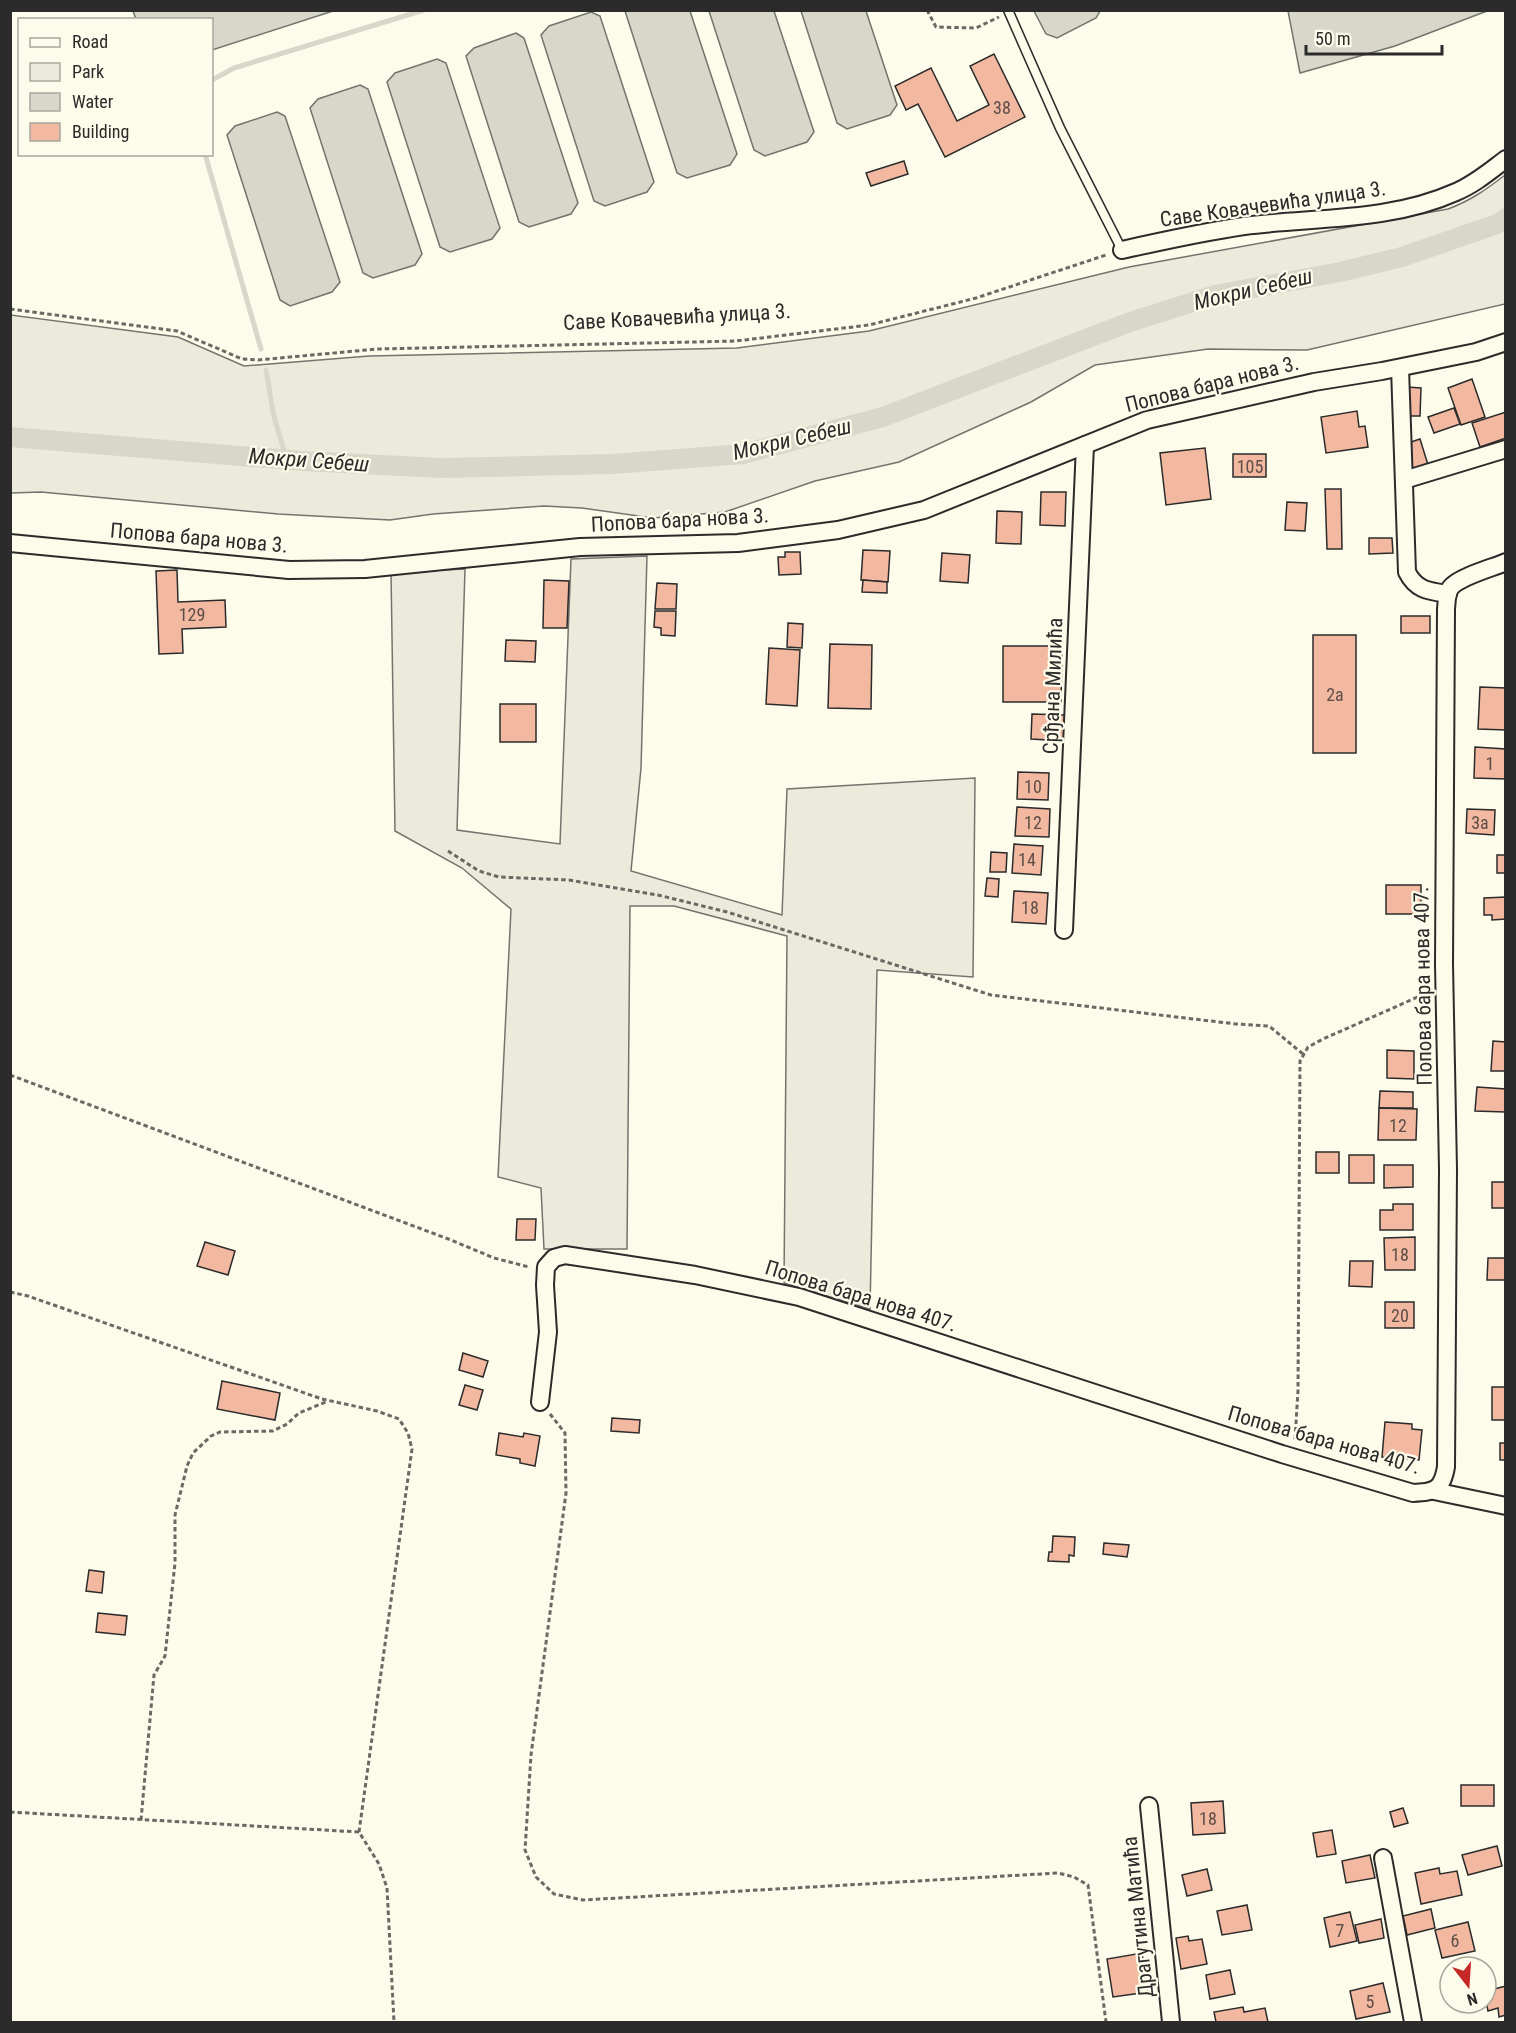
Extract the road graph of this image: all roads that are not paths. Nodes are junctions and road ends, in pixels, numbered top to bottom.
1 (1008, 11) edge
2 (1506, 159) edge
3 (1122, 250) joint
4 (1506, 342) edge
5 (1400, 368) junction
6 (1085, 445) junction
7 (1506, 449) edge
8 (1404, 480) junction
9 (10, 543) edge
10 (1506, 562) edge
11 (1448, 594) junction
12 (1064, 930) dead end
13 (540, 1402) road end
14 (1434, 1491) junction
15 (1506, 1506) edge
16 (1149, 1806) dead end
17 (1383, 1858) dead end
18 (1171, 2022) edge
19 (1413, 2022) edge

1 - 3 lane
2 - 3 street, Саве Ковачевића улица 3.
4 - 5 street, Попова бара нова 3.
5 - 6 street, Попова бара нова 3.
5 - 8 street
6 - 9 street, Попова бара нова 3.
6 - 12 street, Срђана Милића
7 - 8 street
8 - 11 street
10 - 11 street
11 - 14 street, Попова бара нова 407.
13 - 14 street, Попова бара нова 407.
14 - 15 street
16 - 18 street, Драгутина Матића
17 - 19 street

